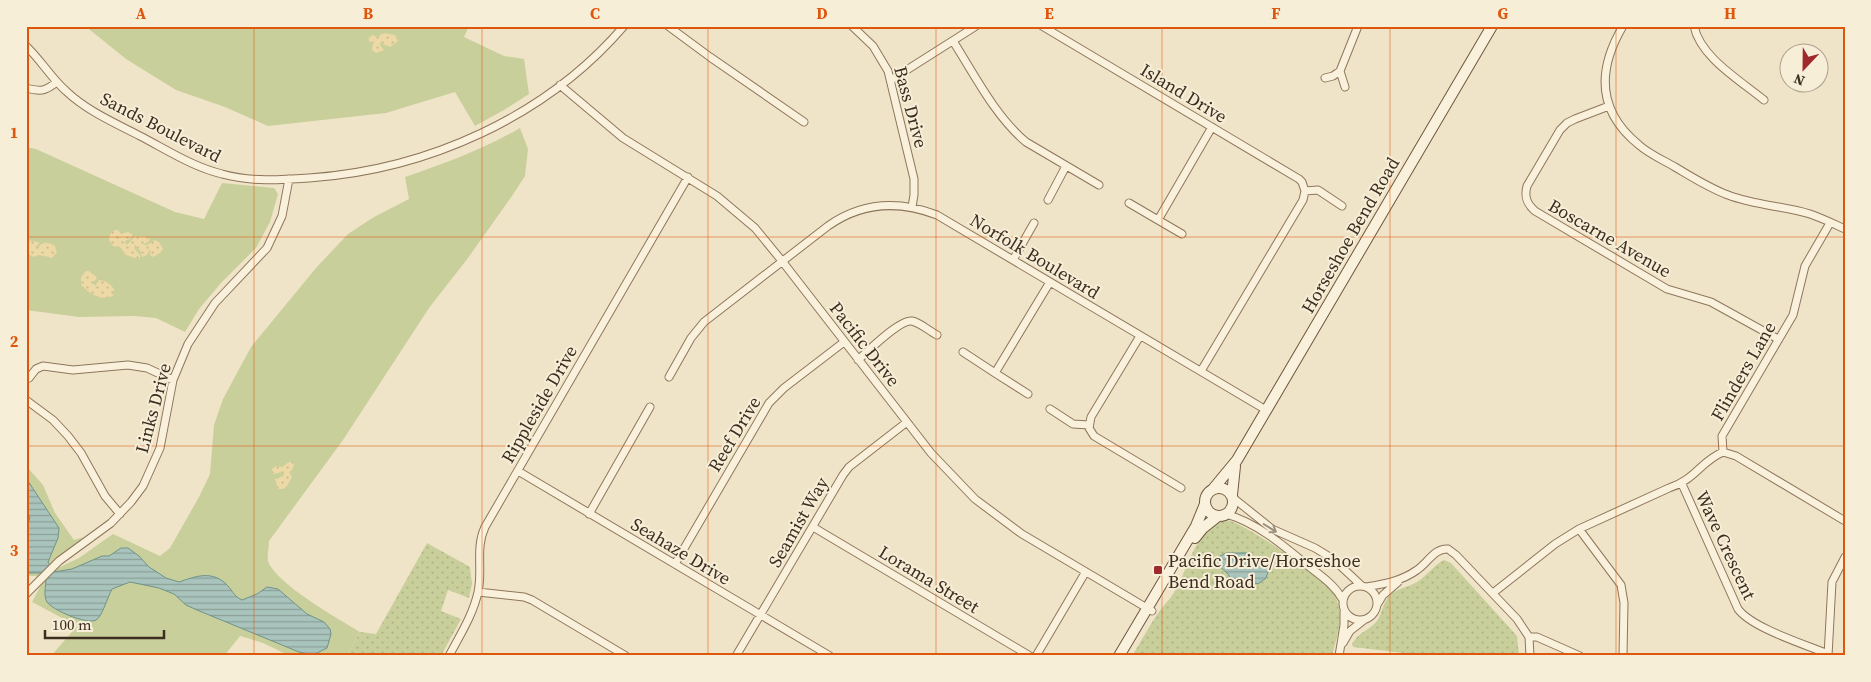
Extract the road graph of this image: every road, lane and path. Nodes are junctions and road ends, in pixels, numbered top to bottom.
1 (624, 26) edge
2 (668, 26) edge
3 (852, 26) edge
4 (976, 26) edge
5 (1042, 26) edge
6 (1358, 26) edge
7 (1492, 26) edge
8 (1622, 26) edge
9 (1694, 26) edge
10 (953, 41) junction
11 (26, 46) edge
12 (1340, 70) junction
13 (1326, 78) dead end
14 (891, 80) junction
15 (57, 82) junction
16 (560, 86) junction
17 (1345, 87) dead end
18 (26, 88) edge
19 (1764, 100) dead end
20 (1609, 106) junction
21 (804, 122) dead end
22 (1212, 127) junction
23 (1066, 166) junction
24 (688, 177) junction
25 (290, 180) junction
26 (1099, 185) dead end
27 (1305, 191) junction
28 (1048, 200) dead end
29 (1129, 203) dead end
30 (1342, 206) dead end
31 (912, 207) junction
32 (1158, 220) junction
33 (1830, 222) junction
34 (1034, 223) dead end
35 (1845, 229) edge
36 (1182, 234) dead end
37 (1013, 260) junction
38 (782, 261) junction
39 (1050, 282) junction
40 (937, 335) dead end
41 (1140, 336) junction
42 (1778, 339) junction
43 (844, 342) junction
44 (963, 352) dead end
45 (858, 360) junction
46 (1202, 371) junction
47 (995, 373) junction
48 (668, 376) dead end
49 (27, 379) edge
50 (173, 380) junction
51 (1028, 394) dead end
52 (26, 400) edge
53 (650, 407) dead end
54 (1050, 409) dead end
55 (1266, 410) junction
56 (907, 422) junction
57 (1089, 425) junction
58 (1723, 452) junction
59 (1237, 460) junction
60 (518, 471) junction
61 (1682, 484) junction
62 (1181, 488) dead end
63 (1213, 489) junction
64 (1232, 496) junction
65 (1205, 504) junction
66 (120, 514) junction
67 (589, 514) junction
68 (1222, 515) junction
69 (1845, 521) edge
70 (812, 527) junction
71 (1579, 529) junction
72 (1845, 557) edge
73 (674, 564) junction
74 (1085, 573) junction
75 (1402, 579) junction
76 (1364, 586) junction
77 (478, 592) junction
78 (1493, 593) junction
79 (26, 594) edge
80 (1343, 600) junction
81 (1377, 606) junction
82 (1150, 610) junction
83 (1344, 610) junction
84 (760, 615) junction
85 (1365, 620) junction
86 (1529, 637) junction
87 (1341, 648) junction
88 (1828, 655) edge
89 (449, 656) edge
90 (626, 656) edge
91 (736, 656) edge
92 (830, 656) edge
93 (1030, 656) edge
94 (1036, 656) edge
95 (1119, 656) edge
96 (1126, 656) edge
97 (1338, 656) edge
98 (1530, 656) edge
99 (1580, 656) edge
100 (1623, 656) edge

1 - 16 street, Sands Boulevard
2 - 21 street
3 - 14 street, Bass Drive
4 - 10 street
5 - 22 street, Island Drive
6 - 12 street
7 - 55 street, Horseshoe Bend Road
8 - 20 street
9 - 19 street
10 - 14 street
10 - 23 street
11 - 15 street, Sands Boulevard
12 - 13 street
12 - 17 street
14 - 31 street, Bass Drive
15 - 18 street
15 - 25 street, Sands Boulevard
16 - 24 street, Pacific Drive
16 - 25 street, Sands Boulevard
20 - 33 street
20 - 42 street, Boscarne Avenue
22 - 27 street, Island Drive
22 - 32 street
23 - 26 street
23 - 28 street
24 - 38 street, Pacific Drive
24 - 60 street, Rippleside Drive
25 - 50 street, Links Drive
27 - 30 street
27 - 46 street
29 - 32 street
31 - 37 street, Norfolk Boulevard
31 - 38 street, Norfolk Boulevard
32 - 36 street
33 - 35 street
33 - 42 street, Flinders Lane
34 - 37 street
37 - 39 street, Norfolk Boulevard
38 - 43 street, Pacific Drive
38 - 48 street, Norfolk Boulevard
39 - 41 street, Norfolk Boulevard
39 - 47 street
40 - 45 street
41 - 46 street, Norfolk Boulevard
41 - 57 street
42 - 58 street, Flinders Lane
43 - 45 street, Pacific Drive
43 - 73 street, Reef Drive
44 - 47 street
45 - 56 street, Pacific Drive
46 - 55 street, Norfolk Boulevard
47 - 51 street
49 - 50 street
50 - 66 street, Links Drive
52 - 66 street
53 - 67 street
54 - 57 street
55 - 59 street, Horseshoe Bend Road
56 - 70 street, Seamist Way
56 - 74 street, Pacific Drive
57 - 62 street
58 - 61 street
58 - 69 street
59 - 63 street, Horseshoe Bend Road
59 - 64 street, Horseshoe Bend Road
60 - 67 street, Seahaze Drive
60 - 77 street, Rippleside Drive
61 - 71 street
61 - 88 street, Wave Crescent
63 - 64 street
63 - 65 street
64 - 68 street
64 -> 76 street
65 - 68 street
65 - 82 street
66 - 79 street, Links Drive
67 - 73 street, Seahaze Drive
68 - 80 street
68 - 82 street
70 - 84 street, Seamist Way
70 - 93 street, Lorama Street
71 - 78 street
71 - 100 street
72 - 88 street
73 - 84 street, Seahaze Drive
74 - 82 street, Pacific Drive
74 - 94 street
75 - 76 street
75 - 78 street
75 - 81 street
76 - 80 street
76 - 81 street
77 - 89 street, Rippleside Drive
77 - 90 street
78 - 86 street
80 - 83 street
81 - 85 street
82 - 95 street
82 - 96 street
83 - 85 street
83 - 87 street
84 - 91 street, Seamist Way
84 - 92 street, Seahaze Drive
85 - 87 street
86 - 98 street
86 - 99 street
87 - 97 street

